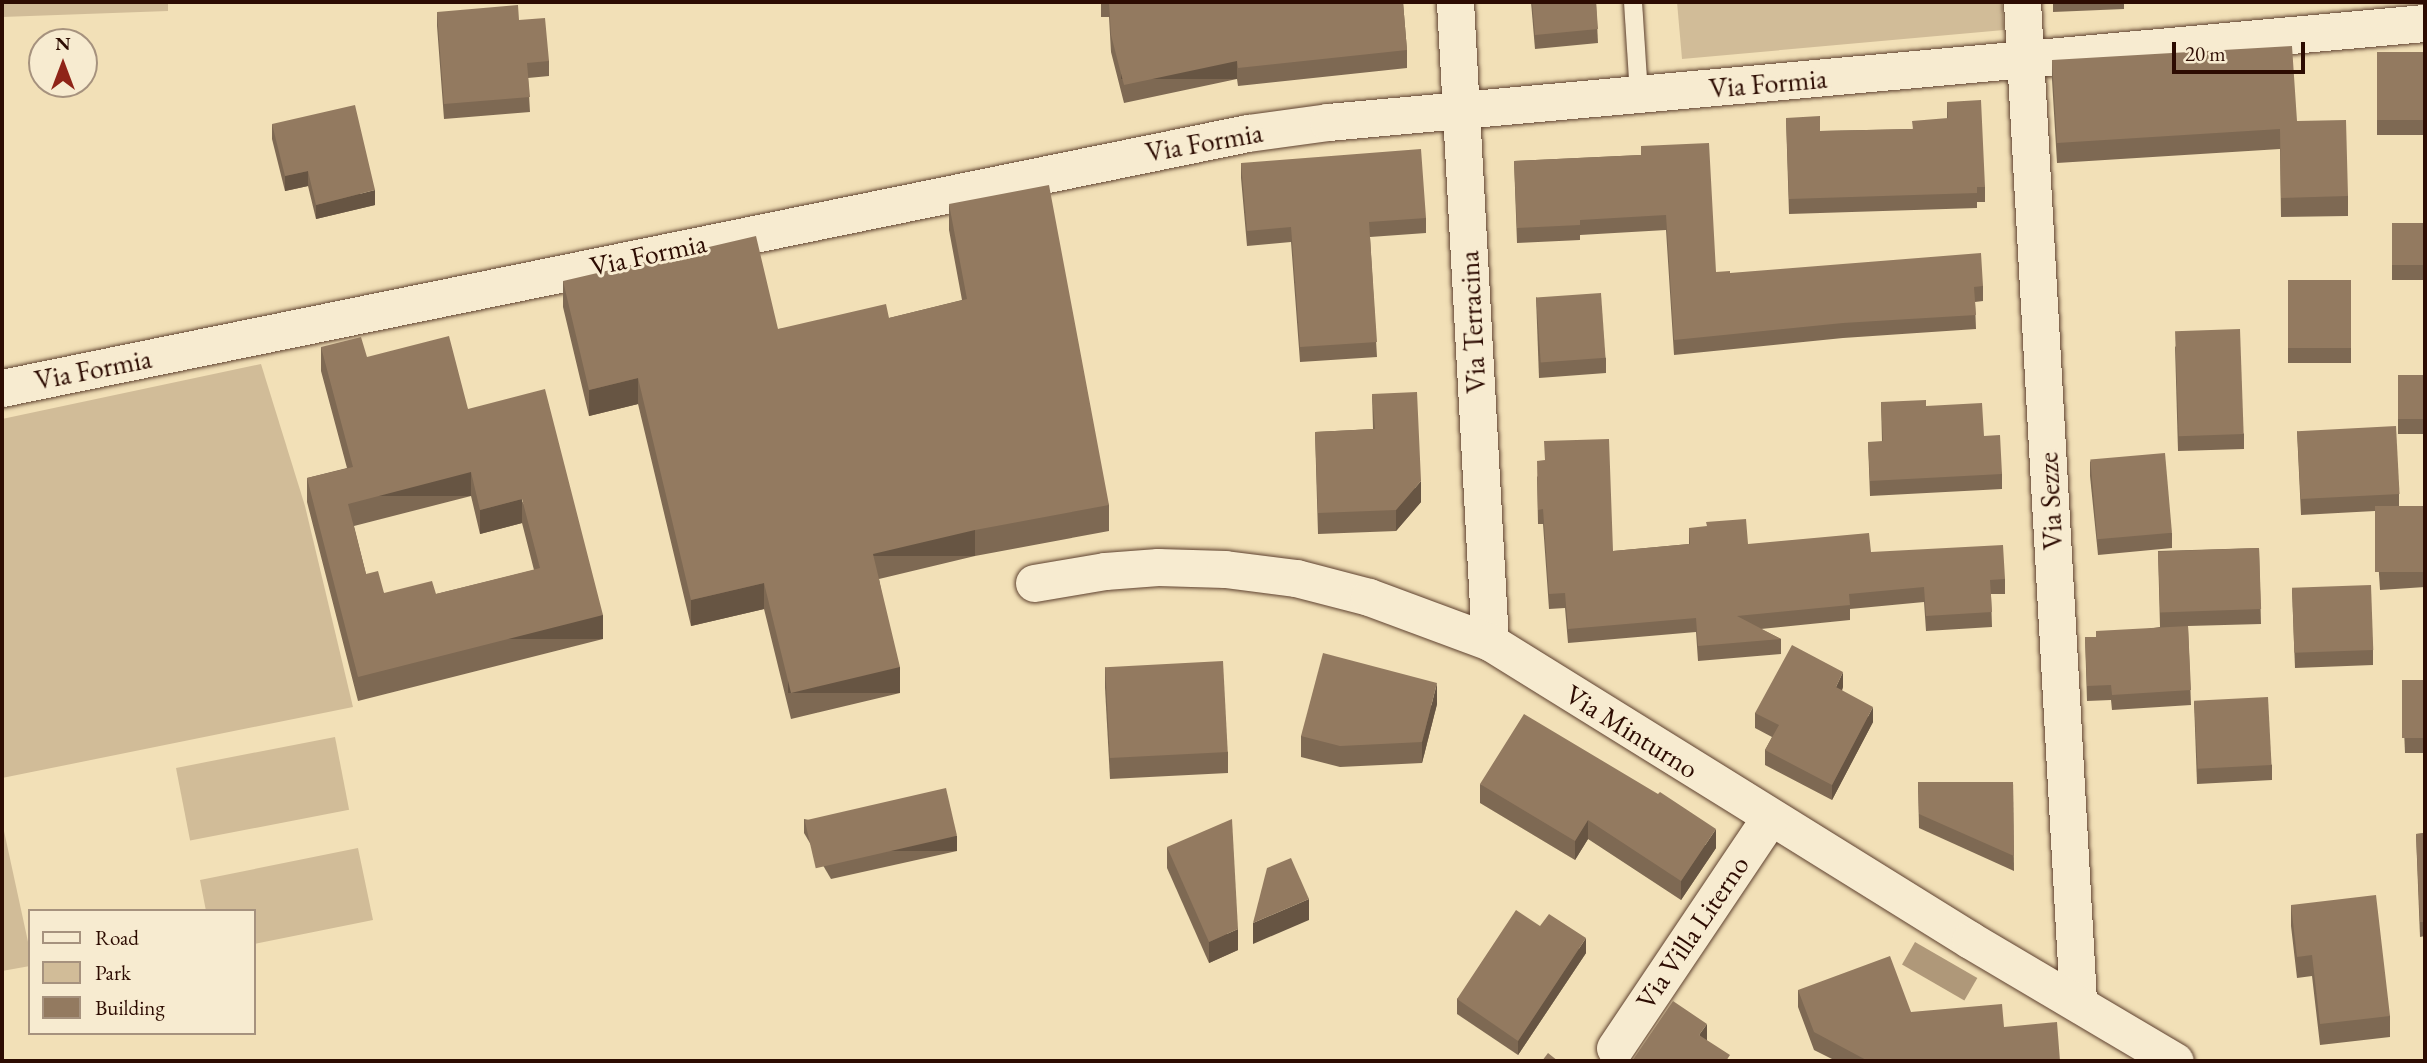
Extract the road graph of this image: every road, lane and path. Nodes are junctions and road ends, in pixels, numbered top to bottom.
1 (1455, 2) edge
2 (1633, 2) edge
3 (2022, 2) edge
4 (2425, 23) edge
5 (2025, 59) junction
6 (1639, 95) junction
7 (1460, 110) junction
8 (2, 388) edge
9 (1034, 583) dead end
10 (1490, 642) junction
11 (1770, 817) junction
12 (2078, 1001) junction
13 (1615, 1048) dead end
14 (2175, 1061) edge

1 - 7 street, Via Terracina
2 - 6 lane
3 - 5 street, Via Sezze
4 - 5 street, Via Formia
5 - 6 street, Via Formia
5 - 12 street, Via Sezze
6 - 7 street, Via Formia
7 - 8 street, Via Formia
7 - 10 street, Via Terracina
9 - 10 street, Via Minturno
10 - 11 street, Via Minturno
11 - 12 street, Via Minturno
11 - 13 street, Via Villa Literno
12 - 14 street, Via Minturno

